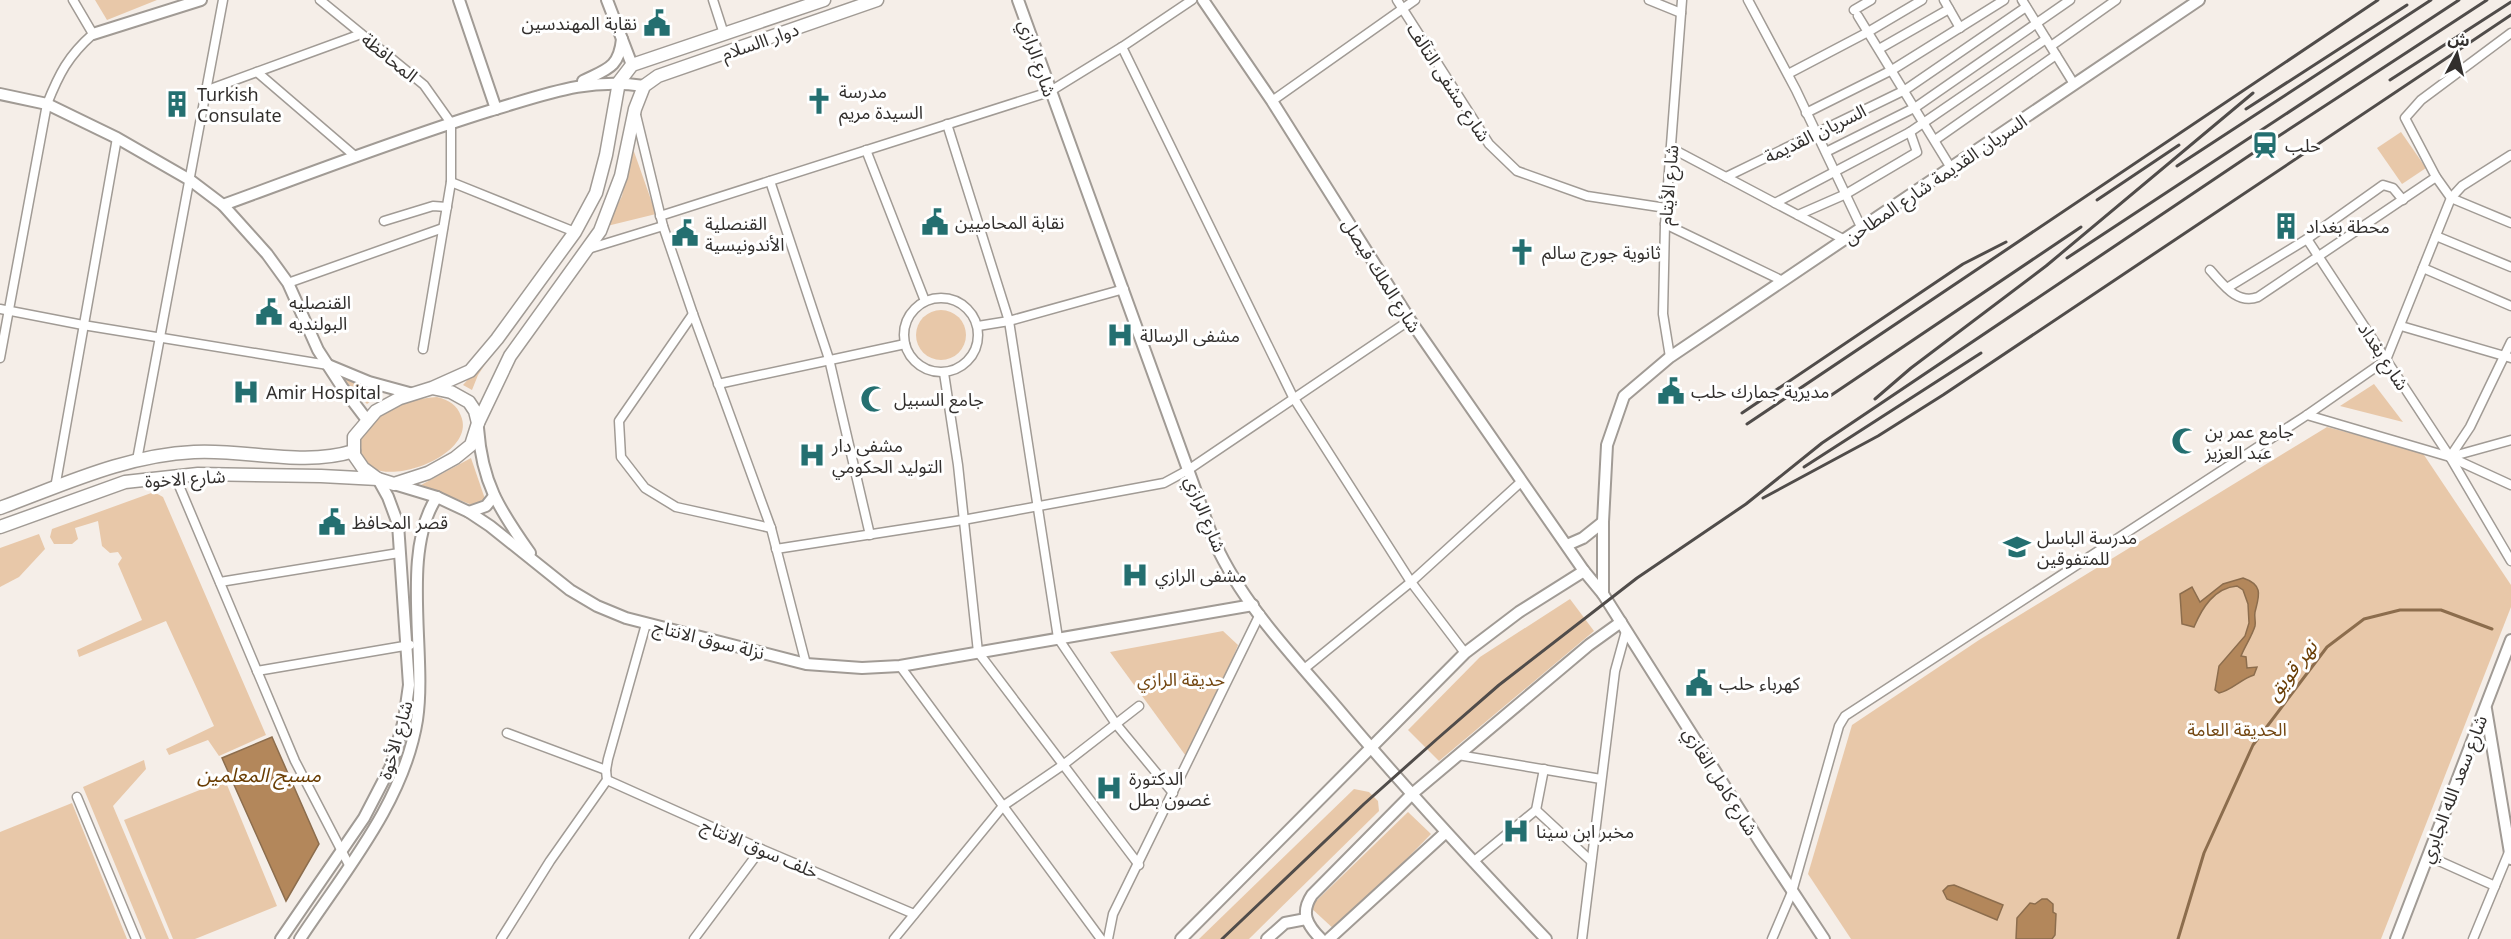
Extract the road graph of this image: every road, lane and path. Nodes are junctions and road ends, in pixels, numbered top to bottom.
1 (73, 0) edge
2 (201, 0) edge
3 (223, 0) edge
4 (320, 0) edge
5 (459, 0) edge
6 (607, 0) edge
7 (713, 0) edge
8 (822, 0) edge
9 (877, 0) edge
10 (1018, 0) edge
11 (1192, 0) edge
12 (1203, 0) edge
13 (1397, 0) edge
14 (1415, 0) edge
15 (1649, 0) edge
16 (1682, 0) edge
17 (1748, 0) edge
18 (1871, 0) edge
19 (1922, 0) edge
20 (2004, 0) edge
21 (2070, 0) edge
22 (2116, 0) edge
23 (2199, 0) edge
24 (1948, 3) edge
25 (2024, 3) edge
26 (1402, 9) junction
27 (1681, 13) junction
28 (2035, 24) junction
29 (1960, 28) junction
30 (1868, 32) junction
31 (2511, 33) edge
32 (93, 34) junction
33 (361, 34) junction
34 (724, 34) junction
35 (622, 39) junction
36 (2048, 43) junction
37 (1122, 47) junction
38 (1879, 49) junction
39 (2056, 55) junction
40 (632, 65) junction
41 (1892, 70) junction
42 (257, 72) junction
43 (1788, 74) junction
44 (619, 82) junction
45 (2074, 84) junction
46 (644, 86) junction
47 (569, 87) junction
48 (1905, 90) junction
49 (205, 91) junction
50 (1049, 92) junction
51 (0, 94) edge
52 (1272, 101) junction
53 (46, 105) junction
54 (1916, 107) junction
55 (496, 109) junction
56 (635, 109) junction
57 (1806, 112) junction
58 (451, 123) junction
59 (1926, 123) junction
60 (947, 124) junction
61 (1816, 132) junction
62 (1910, 132) junction
63 (117, 138) junction
64 (1935, 140) junction
65 (1671, 148) junction
66 (866, 150) junction
67 (1826, 152) junction
68 (2511, 155) edge
69 (356, 157) junction
70 (1951, 168) junction
71 (1835, 172) junction
72 (1726, 177) junction
73 (2436, 177) junction
74 (190, 180) junction
75 (770, 181) junction
76 (451, 182) junction
77 (1845, 194) junction
78 (2451, 198) junction
79 (2403, 200) junction
80 (1774, 203) junction
81 (223, 205) junction
82 (447, 207) junction
83 (1666, 208) junction
84 (1798, 215) junction
85 (660, 216) junction
86 (384, 221) dead end
87 (2511, 223) edge
88 (1665, 224) junction
89 (663, 226) junction
90 (443, 228) junction
91 (1862, 229) junction
92 (575, 232) junction
93 (2436, 236) junction
94 (2307, 239) junction
95 (1845, 240) junction
96 (588, 249) junction
97 (2318, 256) junction
98 (2511, 267) edge
99 (2423, 268) junction
100 (2210, 270) dead end
101 (1783, 281) junction
102 (288, 283) junction
103 (2227, 288) junction
104 (1124, 290) junction
105 (925, 301) junction
106 (2511, 306) edge
107 (4, 310) edge
108 (693, 315) junction
109 (1009, 321) junction
110 (1410, 321) junction
111 (83, 326) junction
112 (978, 326) junction
113 (2401, 326) junction
114 (160, 338) junction
115 (2511, 342) edge
116 (905, 344) junction
117 (423, 349) dead end
118 (0, 357) edge
119 (1670, 357) junction
120 (2508, 357) edge
121 (829, 359) junction
122 (2386, 360) junction
123 (328, 365) junction
124 (944, 373) junction
125 (718, 384) junction
126 (432, 388) junction
127 (413, 394) junction
128 (1293, 398) junction
129 (2307, 415) junction
130 (368, 420) junction
131 (478, 423) junction
132 (2511, 440) edge
133 (354, 451) junction
134 (2450, 457) junction
135 (137, 460) junction
136 (1188, 470) junction
137 (175, 476) junction
138 (378, 479) junction
139 (1522, 481) junction
140 (394, 484) junction
141 (2511, 485) edge
142 (55, 488) junction
143 (494, 496) junction
144 (437, 497) junction
145 (1036, 506) junction
146 (0, 508) edge
147 (469, 512) junction
148 (963, 520) junction
149 (1603, 522) junction
150 (0, 527) edge
151 (771, 528) junction
152 (870, 535) junction
153 (1567, 545) junction
154 (776, 549) junction
155 (399, 553) junction
156 (535, 560) junction
157 (2511, 561) edge
158 (1584, 571) junction
159 (220, 582) junction
160 (1411, 582) junction
161 (1603, 594) junction
162 (1256, 610) junction
163 (646, 624) junction
164 (1624, 626) junction
165 (1058, 638) junction
166 (2511, 640) edge
167 (419, 642) junction
168 (405, 646) junction
169 (978, 652) junction
170 (1465, 653) junction
171 (2507, 662) edge
172 (806, 664) junction
173 (900, 666) junction
174 (1304, 669) junction
175 (257, 671) junction
176 (1138, 706) dead end
177 (2485, 706) junction
178 (1116, 724) junction
179 (507, 733) dead end
180 (1370, 748) junction
181 (1458, 755) junction
182 (1063, 765) junction
183 (1544, 769) junction
184 (606, 770) junction
185 (1601, 779) junction
186 (607, 780) junction
187 (1173, 793) junction
188 (2500, 793) junction
189 (1412, 794) junction
190 (77, 797) dead end
191 (2511, 798) edge
192 (1003, 806) junction
193 (1536, 810) junction
194 (1445, 833) junction
195 (761, 849) junction
196 (341, 854) junction
197 (2428, 856) junction
198 (2510, 856) edge
199 (1591, 861) junction
200 (1473, 862) junction
201 (349, 865) junction
202 (1138, 865) junction
203 (2495, 886) junction
204 (1792, 892) junction
205 (914, 914) junction
206 (1306, 919) junction
207 (136, 939) edge
208 (281, 939) edge
209 (300, 939) edge
210 (501, 939) edge
211 (694, 939) edge
212 (894, 939) edge
213 (1101, 939) edge
214 (1108, 939) edge
215 (1181, 939) edge
216 (1267, 939) edge
217 (1321, 939) edge
218 (1329, 939) edge
219 (1546, 939) edge
220 (1582, 939) edge
221 (1772, 939) edge
222 (1824, 939) edge
223 (2396, 939) edge
224 (2474, 939) edge

1 - 32 street
2 - 32 main road
3 - 49 street
4 - 33 street, المحافظة
5 - 55 main road
6 - 35 main road
7 - 34 street
8 - 34 main road
9 - 46 main road, دوار االسلام
10 - 50 main road, شارع الرازي
11 - 37 street
12 - 52 main road, شارع الملك فيصل
13 - 26 street, شارع مشفى التآلف
14 - 26 street
15 - 27 street
16 - 27 street, شارع الأيتام
17 - 43 street
18 - 30 street
19 - 30 street
20 - 29 street, السريان القديمة
21 - 28 street
22 - 36 street
23 - 45 main road, السريان القديمة شارع المطاحن
24 - 29 street
24 - 38 street
25 - 28 street, السريان القديمة
25 - 48 street, السريان القديمة
26 - 52 street, شارع مشفى التآلف
26 - 83 street, شارع مشفى التآلف
27 - 65 street, شارع الأيتام
28 - 36 street, السريان القديمة
28 - 54 street, السريان القديمة
29 - 41 street, السريان القديمة
30 - 38 street
30 - 43 street
31 - 73 street
32 - 53 street
33 - 42 street
33 - 58 street, المحافظة
34 - 40 main road
35 - 40 main road
35 - 47 main road
36 - 39 street, السريان القديمة
36 - 59 street
37 - 50 street
37 - 128 street
38 - 41 street
39 - 45 street, السريان القديمة
39 - 64 street
40 - 44 main road
41 - 48 street
41 - 57 street, السريان القديمة
42 - 49 street
42 - 69 street
43 - 57 street
44 - 46 main road
44 - 47 main road
44 - 92 main road
45 - 70 main road, السريان القديمة شارع المطاحن
46 - 56 main road
47 - 55 main road
48 - 54 street
48 - 61 street, السريان القديمة
49 - 74 street
50 - 60 street
50 - 104 main road, شارع الرازي
51 - 53 main road
52 - 110 main road, شارع الملك فيصل
53 - 63 main road
53 - 107 street
54 - 59 street
54 - 67 street, السريان القديمة
55 - 58 main road
56 - 85 street
56 - 96 main road
57 - 61 street
58 - 69 main road
58 - 76 street
59 - 62 street
59 - 64 street
60 - 66 street
60 - 109 street
61 - 67 street
61 - 72 street, السريان القديمة
62 - 71 street
62 - 77 street
63 - 74 main road
63 - 111 street
64 - 70 street
65 - 72 street
65 - 83 street, شارع الأيتام
66 - 75 street
66 - 105 street
67 - 71 street
68 - 78 street
69 - 81 main road
70 - 91 main road, السريان القديمة شارع المطاحن
71 - 77 street
71 - 80 street
72 - 80 street
73 - 78 street
73 - 79 street
74 - 81 main road
74 - 114 street
75 - 85 street
75 - 121 street
76 - 82 street
76 - 92 street
77 - 84 street
77 - 91 street
78 - 87 street
78 - 93 street
79 - 94 street
79 - 97 street
80 - 84 street
81 - 102 main road
82 - 86 street
82 - 90 street
83 - 88 street, شارع الأيتام
84 - 95 street
85 - 89 street
88 - 101 street
88 - 119 street, شارع الأيتام
89 - 96 street
89 - 108 street
90 - 102 street
90 - 117 street
91 - 95 main road, السريان القديمة شارع المطاحن
92 - 126 main road
93 - 98 street
93 - 99 street
94 - 97 street, شارع بغداد
94 - 103 street
95 - 101 main road, السريان القديمة شارع المطاحن
96 - 131 main road
97 - 103 street
97 - 122 street, شارع بغداد
99 - 106 street
99 - 113 street
100 - 103 street
101 - 119 main road, السريان القديمة شارع المطاحن
102 - 123 main road
104 - 109 street
104 - 136 main road, شارع الرازي
105 - 112 street
105 - 116 street
107 - 111 street
107 - 118 street
108 - 125 street
108 - 151 street
109 - 112 street
109 - 145 street
110 - 128 street
110 - 139 main road, شارع الملك فيصل
111 - 114 street
111 - 142 street
112 - 124 street
113 - 120 street
113 - 122 street
114 - 123 street
114 - 135 street
115 - 120 street
116 - 121 street
116 - 124 street
119 - 149 main road, السريان القديمة شارع المطاحن
120 - 134 street
121 - 125 street
121 - 152 street
122 - 129 street
122 - 134 street, شارع بغداد
123 - 127 main road
123 - 130 main road
124 - 148 street
125 - 151 street
126 - 127 main road
126 - 131 main road
127 - 130 main road
128 - 136 street
128 - 160 street
129 - 134 street
129 - 204 street
130 - 133 main road
131 - 140 main road
131 - 143 main road
132 - 134 street
133 - 135 main road
133 - 138 main road
134 - 141 street
134 - 157 street, شارع بغداد
135 - 142 main road
136 - 145 street
136 - 162 main road, شارع الرازي
137 - 138 main road, شارع الاخوة
137 - 150 main road, شارع الاخوة
137 - 159 street
138 - 140 main road
138 - 155 main road, شارع الأخوة
139 - 153 main road, شارع الملك فيصل
139 - 160 street
140 - 144 main road
142 - 146 main road
143 - 147 main road
143 - 156 main road
144 - 147 main road
144 - 167 main road, شارع الأخوة
145 - 148 street
145 - 165 street
147 - 156 main road
148 - 152 street
148 - 169 street
149 - 153 main road
149 - 161 main road
151 - 154 street
152 - 154 street
153 - 158 main road, شارع الملك فيصل
154 - 172 street
155 - 159 street
155 - 168 main road, شارع الأخوة
156 - 163 main road, نزلة سوق الانتاج
158 - 161 main road, شارع الملك فيصل
158 - 170 main road
159 - 175 street
160 - 170 street
160 - 174 street
161 - 164 main road, شارع الملك فيصل
162 - 165 main road, نزلة سوق الانتاج
162 - 174 main road, شارع الرازي
162 - 187 street
163 - 172 main road, نزلة سوق الانتاج
163 - 184 street
164 - 181 main road
164 - 185 street
164 - 204 main road, شارع كامل الغازي
165 - 169 main road, نزلة سوق الانتاج
165 - 178 street
166 - 171 main road, شارع سعد الله الجابري
167 - 168 street
167 - 201 main road, شارع الأخوة
168 - 175 street
168 - 196 main road, شارع الأخوة
169 - 173 main road, نزلة سوق الانتاج
169 - 182 street
170 - 180 main road
171 - 177 main road, شارع سعد الله الجابري
172 - 173 main road, نزلة سوق الانتاج
173 - 192 street
174 - 180 main road, شارع الرازي
175 - 196 street
176 - 178 street
177 - 188 main road
177 - 197 main road, شارع سعد الله الجابري
178 - 182 street
178 - 187 street
179 - 184 street
180 - 189 main road, شارع الرازي
180 - 215 main road
181 - 183 street
181 - 189 main road
182 - 192 street
182 - 202 street
183 - 185 street
183 - 193 street
184 - 186 street
185 - 199 street
186 - 195 street, خلف سوق الانتاج
186 - 210 street
187 - 202 street
188 - 191 street
188 - 198 main road
189 - 194 main road, شارع الرازي
189 - 206 main road
190 - 207 street
192 - 205 street
192 - 213 street
193 - 199 street
193 - 200 street
194 - 200 main road, شارع الرازي
194 - 218 main road
195 - 205 street, خلف سوق الانتاج
195 - 211 street
196 - 201 street
196 - 208 main road, شارع الأخوة
197 - 203 street
197 - 223 main road, شارع سعد الله الجابري
198 - 203 street
199 - 220 street
200 - 219 main road, شارع الرازي
201 - 209 main road, شارع الأخوة
202 - 214 street
203 - 224 street
204 - 221 street
204 - 222 main road, شارع كامل الغازي
205 - 212 street
206 - 216 main road
206 - 217 main road

